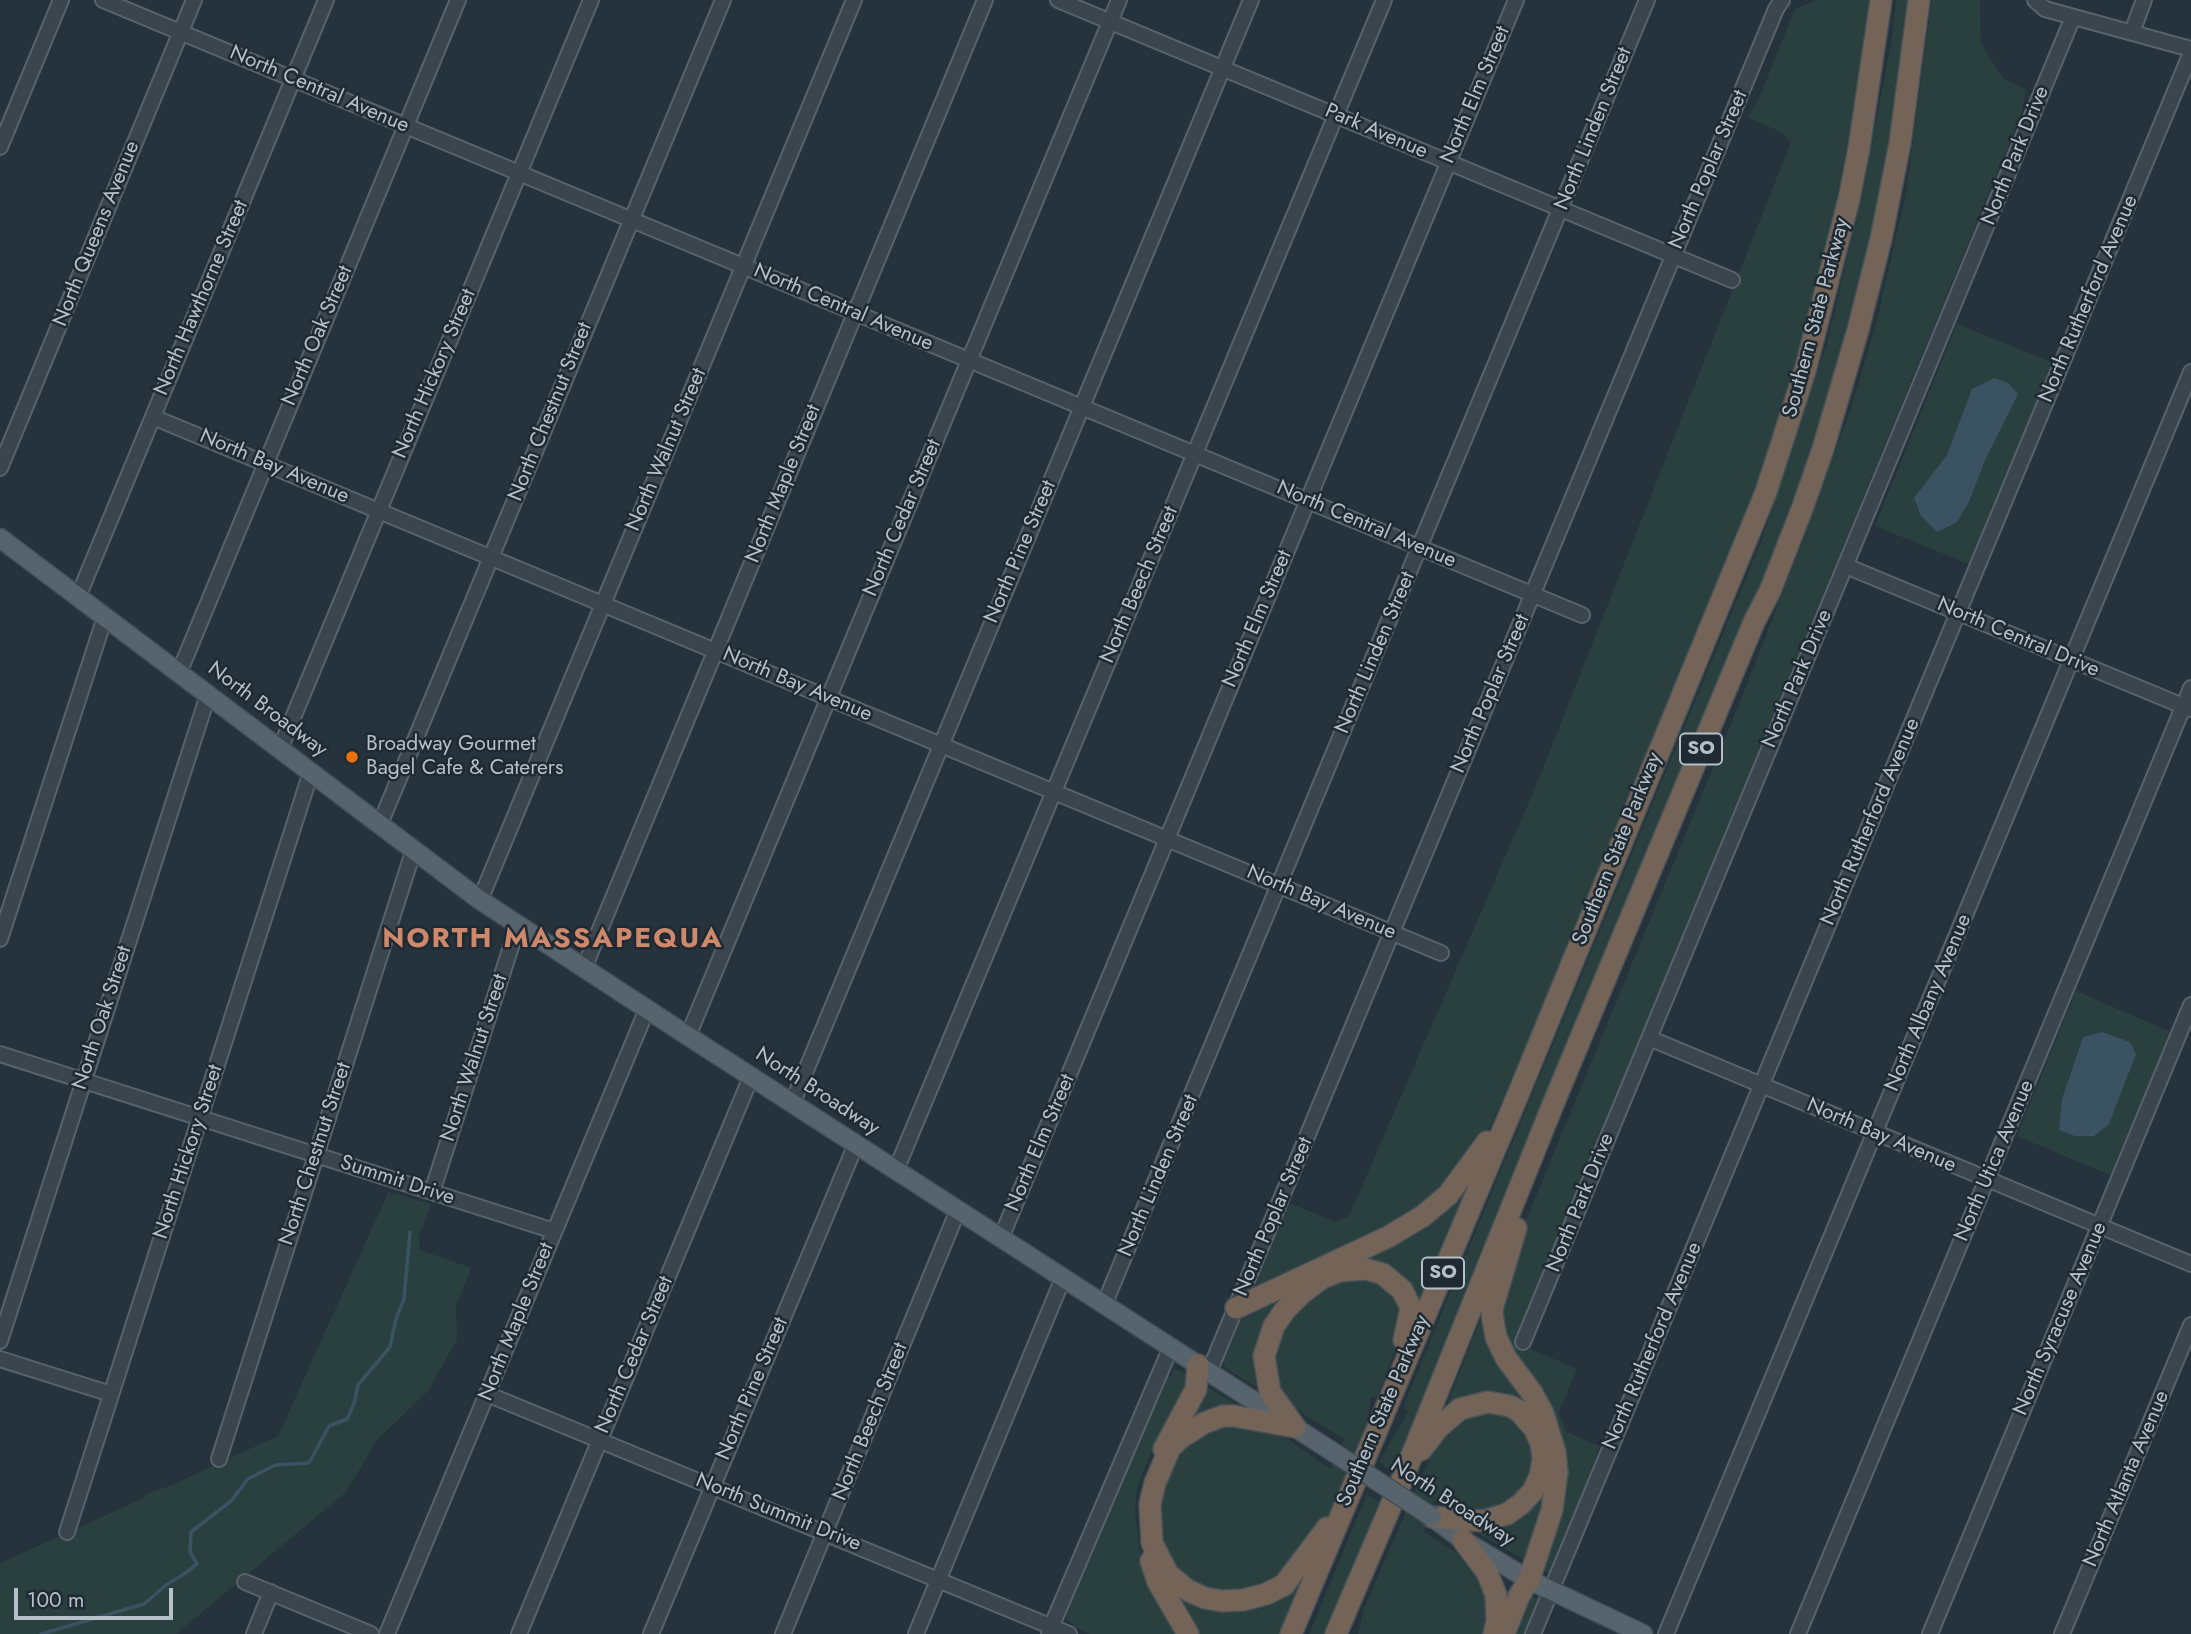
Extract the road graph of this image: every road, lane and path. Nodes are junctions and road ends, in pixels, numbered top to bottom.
1 (61, 0) edge
2 (103, 0) edge
3 (194, 0) edge
4 (326, 0) edge
5 (458, 0) edge
6 (591, 0) edge
7 (723, 0) edge
8 (854, 0) edge
9 (985, 0) edge
10 (1058, 0) edge
11 (1119, 0) edge
12 (1251, 0) edge
13 (1384, 0) edge
14 (1516, 0) edge
15 (1647, 0) edge
16 (1782, 0) edge
17 (1881, 0) edge
18 (1919, 0) edge
19 (2035, 0) edge
20 (2144, 0) edge
21 (2073, 17) junction
22 (1110, 22) junction
23 (180, 32) junction
24 (2132, 32) junction
25 (2191, 51) edge
26 (1223, 68) junction
27 (293, 79) junction
28 (1335, 115) junction
29 (406, 126) junction
30 (0, 147) edge
31 (1448, 162) junction
32 (519, 173) junction
33 (1561, 209) junction
34 (630, 219) junction
35 (1673, 256) junction
36 (743, 266) junction
37 (1732, 280) dead end
38 (855, 313) junction
39 (969, 360) junction
40 (2191, 372) edge
41 (1082, 407) junction
42 (153, 417) junction
43 (1195, 454) junction
44 (265, 464) junction
45 (0, 468) edge
46 (1307, 501) junction
47 (378, 511) junction
48 (0, 540) edge
49 (1420, 548) junction
50 (490, 558) junction
51 (1846, 566) junction
52 (1532, 594) junction
53 (78, 597) junction
54 (603, 604) junction
55 (1958, 612) junction
56 (1582, 615) dead end
57 (105, 617) junction
58 (716, 650) junction
59 (2071, 660) junction
60 (179, 673) junction
61 (2191, 688) edge
62 (208, 695) junction
63 (828, 698) junction
64 (2187, 708) edge
65 (941, 745) junction
66 (280, 749) junction
67 (311, 772) junction
68 (1054, 792) junction
69 (380, 824) junction
70 (1166, 839) junction
71 (414, 849) junction
72 (1279, 886) junction
73 (480, 900) junction
74 (518, 925) junction
75 (1392, 933) junction
76 (0, 939) edge
77 (1441, 953) dead end
78 (584, 968) junction
79 (2191, 1005) edge
80 (647, 1009) junction
81 (688, 1036) junction
82 (1649, 1038) junction
83 (0, 1054) edge
84 (751, 1077) junction
85 (83, 1080) junction
86 (1761, 1086) junction
87 (1517, 1097) junction
88 (1554, 1102) junction
89 (792, 1104) junction
90 (199, 1118) junction
91 (1875, 1133) junction
92 (856, 1144) junction
93 (316, 1155) junction
94 (896, 1170) junction
95 (1986, 1180) junction
96 (432, 1192) junction
97 (958, 1210) junction
98 (2099, 1227) junction
99 (554, 1231) junction
100 (1001, 1238) junction
101 (2191, 1265) edge
102 (1063, 1278) junction
103 (1104, 1305) junction
104 (1236, 1308) junction
105 (2191, 1325) edge
106 (0, 1341) edge
107 (1523, 1342) dead end
108 (1171, 1347) junction
109 (0, 1359) edge
110 (1203, 1368) junction
111 (111, 1394) junction
112 (487, 1394) junction
113 (1295, 1427) junction
114 (1373, 1438) junction
115 (600, 1439) junction
116 (219, 1459) dead end
117 (1404, 1475) junction
118 (712, 1486) junction
119 (1345, 1505) junction
120 (1432, 1517) junction
121 (1381, 1529) junction
122 (67, 1532) dead end
123 (825, 1532) junction
124 (1463, 1540) junction
125 (938, 1579) junction
126 (1529, 1580) junction
127 (246, 1582) dead end
128 (1551, 1591) junction
129 (271, 1592) junction
130 (1050, 1630) edge
131 (254, 1634) edge
132 (371, 1634) edge
133 (387, 1634) edge
134 (519, 1634) edge
135 (651, 1634) edge
136 (783, 1634) edge
137 (916, 1634) edge
138 (1069, 1634) edge
139 (1188, 1634) edge
140 (1291, 1634) edge
141 (1336, 1634) edge
142 (1350, 1634) edge
143 (1494, 1634) edge
144 (1504, 1634) edge
145 (1533, 1634) edge
146 (1643, 1634) edge
147 (1666, 1634) edge
148 (1798, 1634) edge
149 (1930, 1634) edge
150 (2062, 1634) edge

1 - 30 street
2 - 23 street, North Central Avenue
3 - 23 street, North Queens Avenue
4 - 27 street, North Hawthorne Street
5 - 29 street, North Oak Street
6 - 32 street, North Hickory Street
7 - 34 street, North Chestnut Street
8 - 36 street, North Walnut Street
9 - 38 street, North Maple Street
10 - 22 street, Park Avenue
11 - 22 street, North Cedar Street
12 - 26 street, North Pine Street
13 - 28 street, North Beech Street
14 - 31 street, North Elm Street
15 - 33 street, North Linden Street
16 - 35 street, North Poplar Street
17 - 87 highway, Southern State Parkway / SO
18 - 88 highway, Southern State Parkway / SO
19 - 21 street
20 - 24 street
21 - 24 street
21 - 51 street, North Park Drive
22 - 26 street, Park Avenue
22 - 39 street, North Cedar Street
23 - 27 street, North Central Avenue
23 - 45 street, North Queens Avenue
24 - 25 street
25 - 55 street, North Rutherford Avenue
26 - 28 street, Park Avenue
26 - 41 street, North Pine Street
27 - 29 street, North Central Avenue
27 - 42 street, North Hawthorne Street
28 - 31 street, Park Avenue
28 - 43 street, North Beech Street
29 - 32 street, North Central Avenue
29 - 44 street, North Oak Street
31 - 33 street, Park Avenue
31 - 46 street, North Elm Street
32 - 34 street, North Central Avenue
32 - 47 street, North Hickory Street
33 - 35 street, Park Avenue
33 - 49 street, North Linden Street
34 - 36 street, North Central Avenue
34 - 50 street, North Chestnut Street
35 - 37 street, Park Avenue
35 - 52 street, North Poplar Street
36 - 38 street, North Central Avenue
36 - 54 street, North Walnut Street
38 - 39 street, North Central Avenue
38 - 58 street, North Maple Street
39 - 41 street, North Central Avenue
39 - 63 street, North Cedar Street
40 - 59 street, North Albany Avenue
41 - 43 street, North Central Avenue
41 - 65 street, North Pine Street
42 - 44 street, North Bay Avenue
42 - 53 street, North Hawthorne Street
43 - 46 street, North Central Avenue
43 - 68 street, North Beech Street
44 - 47 street, North Bay Avenue
44 - 60 street, North Oak Street
46 - 49 street, North Central Avenue
46 - 70 street, North Elm Street
47 - 50 street, North Bay Avenue
47 - 66 street, North Hickory Street
48 - 53 main road, North Broadway
49 - 52 street, North Central Avenue
49 - 72 street, North Linden Street
50 - 54 street, North Bay Avenue
50 - 69 street, North Chestnut Street
51 - 55 street, North Central Drive
51 - 82 street, North Park Drive
52 - 56 street, North Central Avenue
52 - 75 street, North Poplar Street
53 - 57 main road, North Broadway
54 - 58 street, North Bay Avenue
54 - 73 street, North Walnut Street
55 - 59 street, North Central Drive
55 - 86 street, North Rutherford Avenue
57 - 60 main road, North Broadway
57 - 76 street
58 - 63 street, North Bay Avenue
58 - 78 street, North Maple Street
59 - 64 street, North Central Drive
59 - 91 street, North Albany Avenue
60 - 62 main road, North Broadway
61 - 64 street, North Utica Avenue
62 - 66 main road, North Broadway
62 - 85 street, North Oak Street
63 - 65 street, North Bay Avenue
63 - 81 street, North Cedar Street
64 - 95 street, North Utica Avenue
65 - 68 street, North Bay Avenue
65 - 89 street, North Pine Street
66 - 67 main road, North Broadway
67 - 69 main road, North Broadway
67 - 90 street, North Hickory Street
68 - 70 street, North Bay Avenue
68 - 94 street, North Beech Street
69 - 71 main road, North Broadway
70 - 72 street, North Bay Avenue
70 - 100 street, North Elm Street
71 - 73 main road, North Broadway
71 - 93 street, North Chestnut Street
72 - 75 street, North Bay Avenue
72 - 103 street, North Linden Street
73 - 74 main road, North Broadway
74 - 78 main road, North Broadway
74 - 96 street, North Walnut Street
75 - 77 street, North Bay Avenue
75 - 104 street, North Poplar Street
78 - 80 main road, North Broadway
79 - 98 street, North Syracuse Avenue
80 - 81 main road, North Broadway
80 - 99 street, North Maple Street
81 - 84 main road, North Broadway
82 - 86 street, North Bay Avenue
82 - 107 street, North Park Drive
83 - 85 street, Summit Drive
84 - 89 main road, North Broadway
84 - 115 street, North Cedar Street
85 - 90 street, Summit Drive
85 - 106 street, North Oak Street
86 - 91 street, North Bay Avenue
86 - 128 street, North Rutherford Avenue
87 - 104 highway
87 - 114 highway, Southern State Parkway / SO
88 - 117 highway, Southern State Parkway / SO
88 - 126 highway
89 - 92 main road, North Broadway
90 - 93 street, Summit Drive
90 - 111 street, North Hickory Street
91 - 95 street, North Bay Avenue
91 - 147 street, North Albany Avenue
92 - 94 main road, North Broadway
92 - 118 street, North Pine Street
93 - 96 street, Summit Drive
93 - 116 street, North Chestnut Street
94 - 97 main road, North Broadway
95 - 98 street, North Bay Avenue
95 - 148 street, North Utica Avenue
96 - 99 street, Summit Drive
97 - 100 main road, North Broadway
97 - 123 street, North Beech Street
98 - 101 street, North Bay Avenue
98 - 149 street, North Syracuse Avenue
99 - 112 street, North Maple Street
100 - 102 main road, North Broadway
102 - 103 main road, North Broadway
102 - 125 street
103 - 108 main road, North Broadway
104 - 110 street, North Poplar Street
105 - 150 street, North Atlanta Avenue
108 - 110 main road, North Broadway
108 - 130 street
109 - 111 street
110 - 113 main road, North Broadway
110 - 139 highway
111 - 122 street, North Hickory Street
112 - 115 street, North Summit Drive
112 - 133 street, North Maple Street
113 - 114 highway
113 - 119 highway
113 - 120 main road, North Broadway, bridge
114 - 119 highway, Southern State Parkway / SO
115 - 118 street, North Summit Drive
115 - 134 street, North Cedar Street
117 - 120 highway
117 - 121 highway, Southern State Parkway / SO
118 - 123 street, North Summit Drive
118 - 135 street, North Pine Street
119 - 140 highway, Southern State Parkway / SO
120 - 124 main road, North Broadway
121 - 141 highway, Southern State Parkway / SO
121 - 142 highway
123 - 125 street, North Summit Drive
123 - 136 street, North Beech Street
124 - 126 main road, North Broadway
124 - 143 highway
125 - 130 street, North Summit Drive
125 - 137 street
126 - 128 main road, North Broadway
126 - 144 highway
127 - 129 street
128 - 145 street
128 - 146 main road, North Broadway
129 - 131 street
129 - 132 street
130 - 138 street, North Summit Drive

